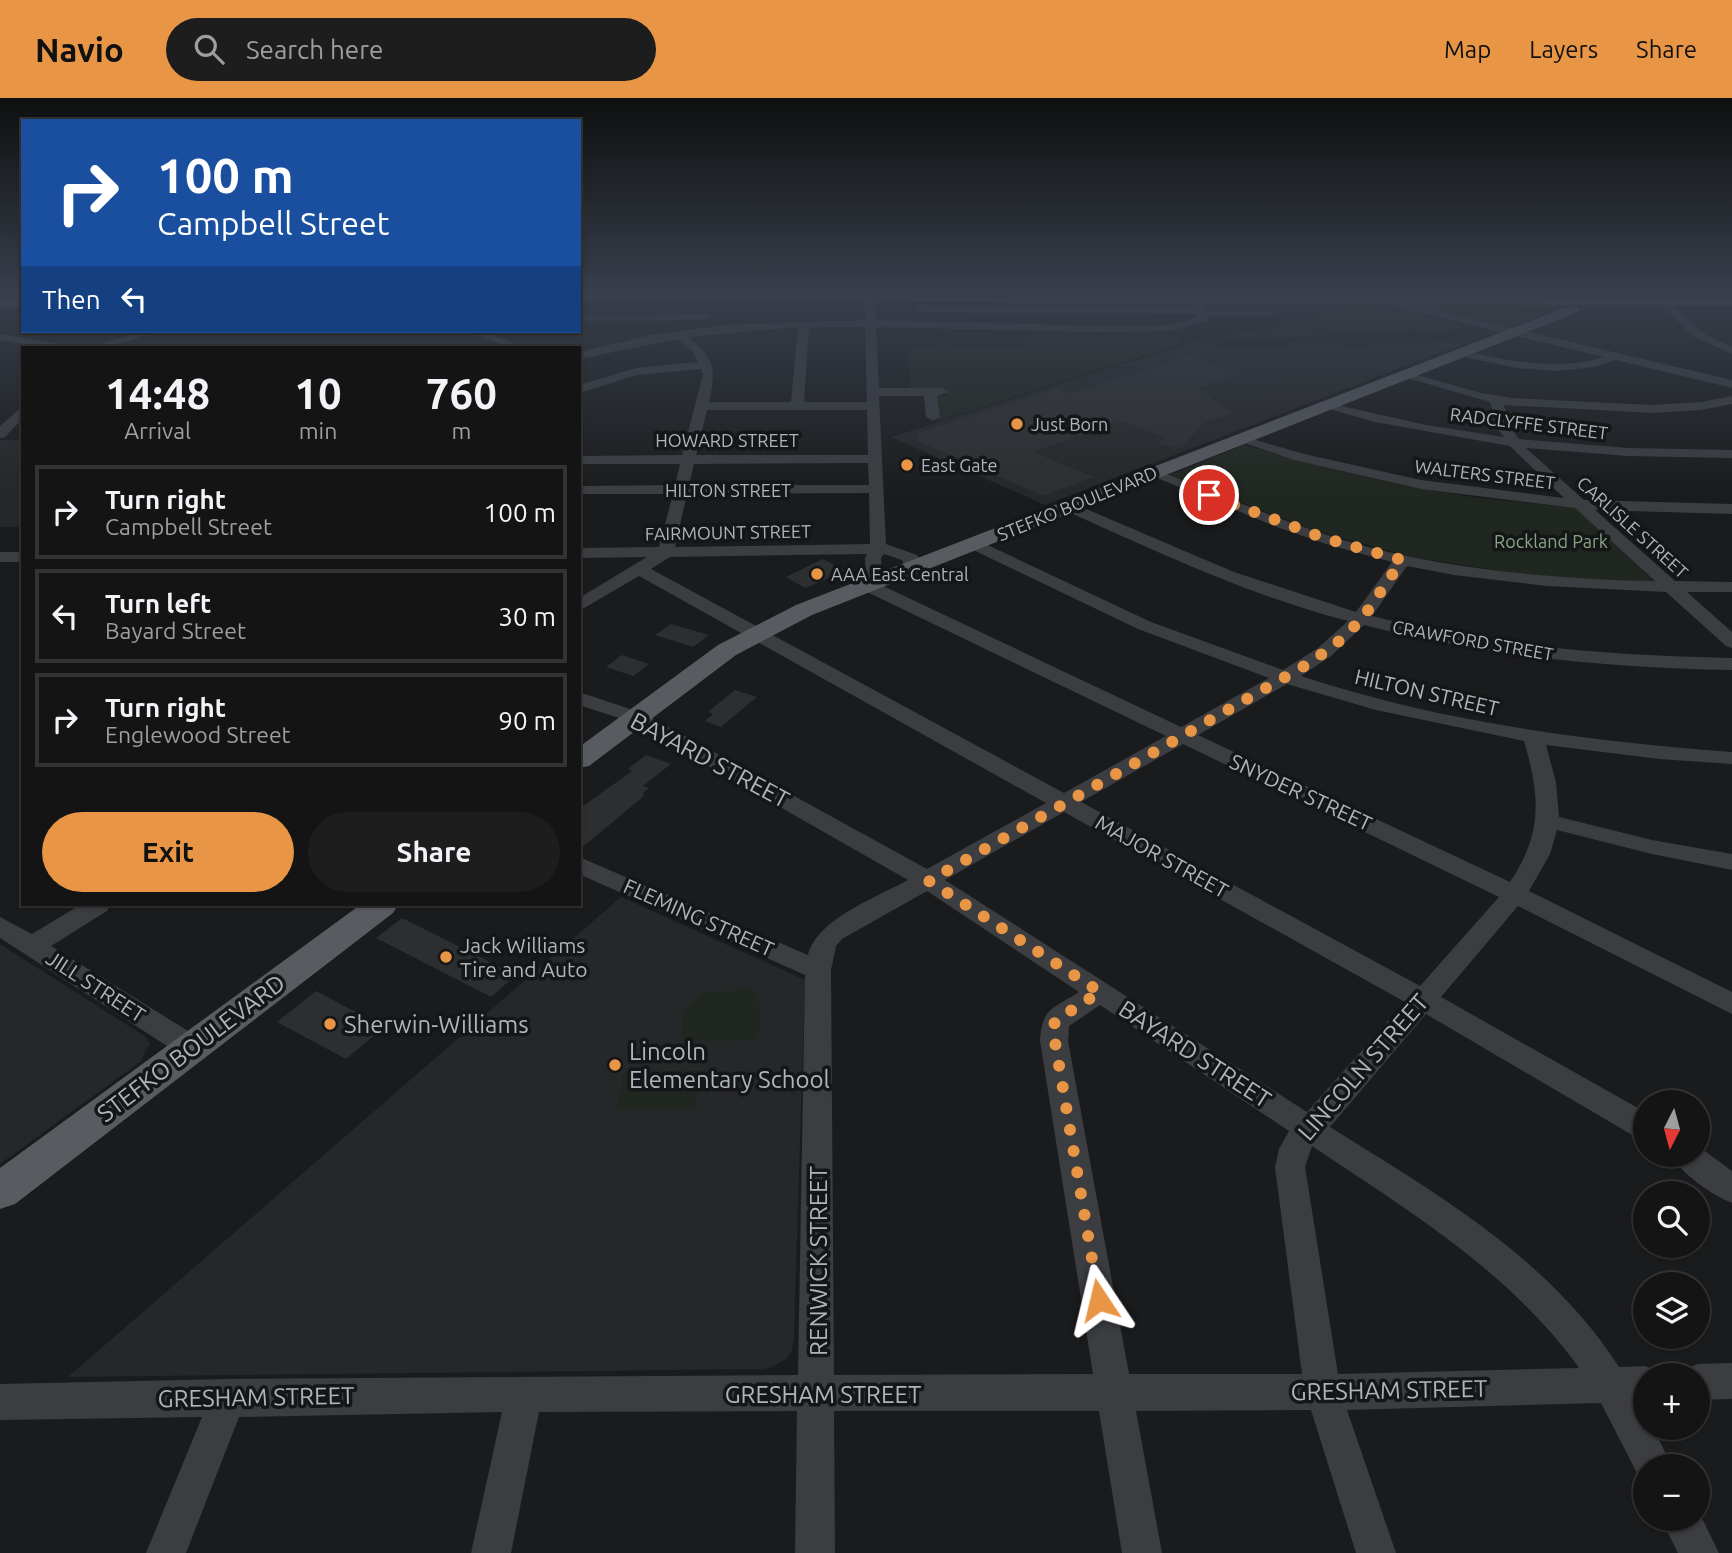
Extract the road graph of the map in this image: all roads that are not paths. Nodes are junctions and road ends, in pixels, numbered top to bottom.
1 (703, 360) edge
2 (801, 360) edge
3 (872, 360) edge
4 (1441, 360) edge
5 (1492, 360) edge
6 (1606, 360) edge
7 (1631, 360) edge
8 (706, 365) junction
9 (1403, 375) junction
10 (1732, 384) edge
11 (581, 388) edge
12 (873, 399) junction
13 (1496, 400) junction
14 (1732, 400) edge
15 (797, 406) junction
16 (1324, 406) junction
17 (703, 407) junction
18 (21, 412) edge
19 (933, 417) dead end
20 (0, 434) edge
21 (1239, 439) junction
22 (1515, 444) junction
23 (1732, 454) edge
24 (875, 459) junction
25 (581, 460) edge
26 (689, 460) junction
27 (1152, 473) junction
28 (876, 489) junction
29 (581, 490) edge
30 (681, 490) junction
31 (1580, 504) junction
32 (1067, 506) junction
33 (1732, 509) edge
34 (973, 544) junction
35 (880, 550) junction
36 (666, 552) junction
37 (581, 553) edge
38 (1402, 560) junction
39 (914, 564) junction
40 (639, 569) junction
41 (871, 584) junction
42 (1671, 587) junction
43 (1732, 587) edge
44 (581, 605) edge
45 (1362, 619) junction
46 (756, 633) junction
47 (1732, 642) edge
48 (1732, 664) edge
49 (1283, 678) junction
50 (581, 699) edge
51 (638, 718) junction
52 (1183, 736) junction
53 (1533, 738) junction
54 (1732, 758) edge
55 (581, 759) edge
56 (1065, 802) junction
57 (1548, 821) junction
58 (1732, 862) edge
59 (581, 866) edge
60 (929, 881) junction
61 (1514, 894) junction
62 (95, 906) edge
63 (381, 906) edge
64 (0, 926) edge
65 (32, 946) junction
66 (818, 970) junction
67 (1100, 992) junction
68 (1422, 999) junction
69 (1732, 1004) edge
70 (191, 1047) junction
71 (1633, 1120) edge
72 (1311, 1128) junction
73 (1703, 1167) edge
74 (1732, 1189) edge
75 (0, 1191) edge
76 (1732, 1381) edge
77 (1710, 1382) edge
78 (1628, 1384) edge
79 (1323, 1392) junction
80 (817, 1393) junction
81 (524, 1394) junction
82 (1116, 1395) junction
83 (228, 1397) junction
84 (0, 1402) edge
85 (1649, 1454) edge
86 (1687, 1531) edge
87 (166, 1553) edge
88 (491, 1553) edge
89 (815, 1553) edge
90 (1142, 1553) edge
91 (1376, 1553) edge
92 (1699, 1553) edge

1 - 8 street
2 - 15 street
3 - 12 street
4 - 9 main road, STEFKO BOULEVARD
5 - 6 street
7 - 10 street
8 - 11 street
8 - 17 street
9 - 13 street
9 - 16 main road, STEFKO BOULEVARD
12 - 15 street
12 - 19 street
12 - 24 street
13 - 14 street
13 - 22 street, CARLISLE STREET
15 - 17 street
16 - 21 main road, STEFKO BOULEVARD
16 - 22 street, RADCLYFFE STREET
17 - 26 street
18 - 20 street
21 - 27 main road, STEFKO BOULEVARD
21 - 31 street, WALTERS STREET
22 - 23 street, RADCLYFFE STREET
22 - 31 street, CARLISLE STREET
24 - 26 street, HOWARD STREET
24 - 28 street
25 - 26 street, HOWARD STREET
26 - 30 street
27 - 32 main road, STEFKO BOULEVARD
27 - 38 street
28 - 30 street, HILTON STREET
28 - 35 street
29 - 30 street, HILTON STREET
30 - 36 street
31 - 33 street, WALTERS STREET
31 - 42 street, CARLISLE STREET
32 - 34 main road, STEFKO BOULEVARD
32 - 45 street, CRAWFORD STREET
34 - 39 main road, STEFKO BOULEVARD
34 - 49 street, HILTON STREET
35 - 36 street, FAIRMOUNT STREET
35 - 39 street
35 - 41 street
36 - 37 street, FAIRMOUNT STREET
36 - 40 street
38 - 42 street
38 - 45 street, RENWICK STREET
39 - 41 main road, STEFKO BOULEVARD
40 - 44 street
40 - 46 street, MAJOR STREET
41 - 46 main road, STEFKO BOULEVARD
41 - 52 street, SNYDER STREET
42 - 43 street
42 - 47 street, CARLISLE STREET
45 - 48 street, CRAWFORD STREET
45 - 49 street, RENWICK STREET
46 - 51 main road, STEFKO BOULEVARD
46 - 56 street, MAJOR STREET
49 - 52 street, RENWICK STREET
49 - 53 street, HILTON STREET
50 - 51 street, BAYARD STREET
51 - 55 main road, STEFKO BOULEVARD
51 - 60 street, BAYARD STREET
52 - 56 street, RENWICK STREET
52 - 61 street, SNYDER STREET
53 - 54 street, HILTON STREET
53 - 57 street, LINCOLN STREET
56 - 60 street, RENWICK STREET
56 - 68 street, MAJOR STREET
57 - 58 street
57 - 61 street, LINCOLN STREET
59 - 66 street, FLEMING STREET
60 - 66 street, RENWICK STREET
60 - 67 street, BAYARD STREET
61 - 68 street, LINCOLN STREET
61 - 69 street, SNYDER STREET
62 - 65 street
63 - 70 main road, STEFKO BOULEVARD
64 - 65 street, JILL STREET
65 - 70 street, JILL STREET
66 - 80 street, RENWICK STREET
67 - 72 street, BAYARD STREET
67 - 82 street
68 - 71 street, MAJOR STREET
68 - 72 street, LINCOLN STREET
70 - 75 main road, STEFKO BOULEVARD
72 - 78 street, BAYARD STREET
72 - 79 street, LINCOLN STREET
73 - 74 street
76 - 77 street
78 - 79 street, GRESHAM STREET
78 - 85 street, BAYARD STREET
79 - 82 street, GRESHAM STREET
79 - 91 street, LINCOLN STREET
80 - 81 street, GRESHAM STREET
80 - 82 street, GRESHAM STREET
80 - 89 street, RENWICK STREET
81 - 83 street, GRESHAM STREET
81 - 88 street
82 - 90 street
83 - 84 street, GRESHAM STREET
83 - 87 street
86 - 92 street

